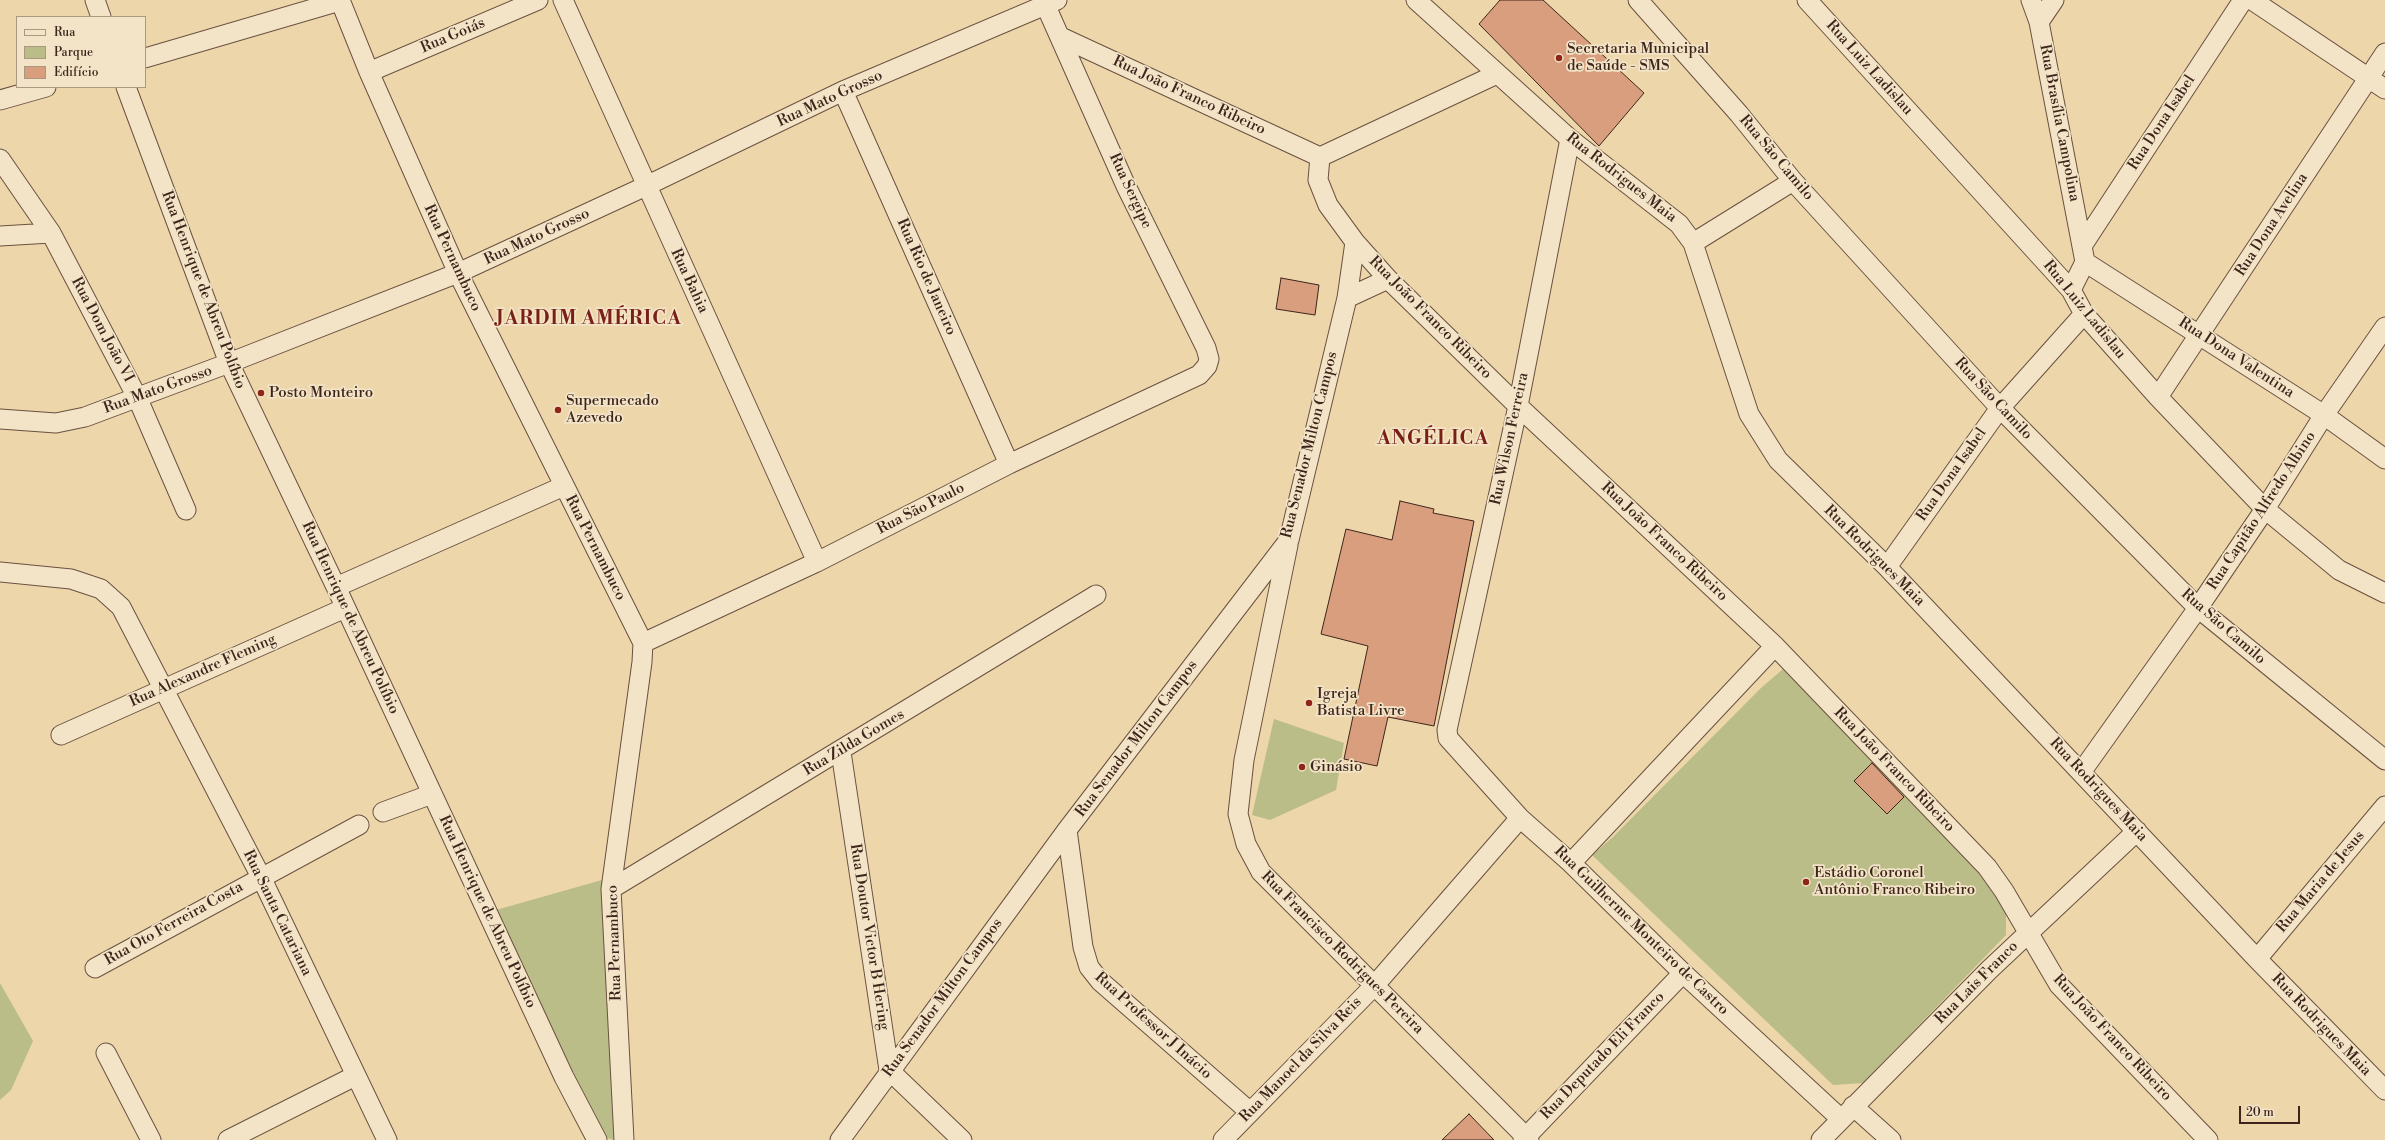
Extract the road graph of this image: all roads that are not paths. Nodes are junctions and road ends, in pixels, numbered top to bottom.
1 (95, 0) edge
2 (538, 0) edge
3 (563, 0) edge
4 (1416, 0) edge
5 (1638, 0) edge
6 (1807, 0) edge
7 (2031, 0) edge
8 (2054, 0) edge
9 (2243, 0) edge
10 (2252, 0) edge
11 (340, 1) edge
12 (1051, 2) edge
13 (101, 16) edge
14 (2039, 22) junction
15 (1061, 37) junction
16 (2385, 53) edge
17 (146, 58) edge
18 (369, 72) junction
19 (1497, 74) junction
20 (2369, 78) junction
21 (42, 88) edge
22 (126, 88) edge
23 (2385, 89) edge
24 (843, 91) junction
25 (0, 100) edge
26 (1570, 139) junction
27 (1320, 157) junction
28 (0, 159) edge
29 (1793, 181) junction
30 (646, 186) junction
31 (52, 233) junction
32 (0, 236) edge
33 (1355, 242) junction
34 (1693, 243) junction
35 (2084, 254) junction
36 (458, 273) junction
37 (1388, 279) junction
38 (2071, 290) junction
39 (1347, 298) junction
40 (2084, 314) junction
41 (2385, 327) edge
42 (2200, 334) junction
43 (229, 363) junction
44 (1199, 375) joint
45 (137, 397) junction
46 (2158, 397) junction
47 (1518, 406) junction
48 (2000, 408) junction
49 (2324, 415) junction
50 (0, 419) edge
51 (2385, 459) edge
52 (1010, 464) junction
53 (564, 486) junction
54 (2265, 509) junction
55 (186, 510) dead end
56 (1289, 540) junction
57 (817, 562) junction
58 (1887, 567) junction
59 (0, 572) edge
60 (336, 587) junction
61 (2385, 593) edge
62 (1096, 595) dead end
63 (345, 608) junction
64 (2198, 608) junction
65 (643, 642) junction
66 (1775, 646) junction
67 (164, 687) junction
68 (61, 734) dead end
69 (1448, 738) joint
70 (840, 752) junction
71 (2385, 760) edge
72 (2082, 772) junction
73 (432, 794) junction
74 (2385, 806) edge
75 (383, 812) dead end
76 (1520, 818) junction
77 (359, 825) dead end
78 (1067, 830) junction
79 (2137, 831) junction
80 (1571, 863) junction
81 (261, 877) junction
82 (611, 889) junction
83 (2027, 933) junction
84 (2257, 959) junction
85 (95, 968) dead end
86 (1683, 973) junction
87 (1374, 986) junction
88 (106, 1053) dead end
89 (889, 1070) junction
90 (355, 1076) junction
91 (2385, 1090) edge
92 (1250, 1112) junction
93 (1847, 1112) junction
94 (2198, 1137) edge
95 (1526, 1139) edge
96 (151, 1140) edge
97 (228, 1140) edge
98 (387, 1140) edge
99 (597, 1140) edge
100 (624, 1140) edge
101 (840, 1140) edge
102 (962, 1140) edge
103 (1223, 1140) edge
104 (1821, 1140) edge
105 (1891, 1140) edge

1 - 13 street
2 - 18 street, Rua Goiás
3 - 30 street, Rua Bahia
4 - 19 street, Rua Rodrigues Maia
5 - 29 street, Rua São Camilo
6 - 38 street, Rua Luiz Ladislau
7 - 14 street, Rua Brasília Campolina
8 - 14 street
9 - 35 street, Rua Dona Isabel
10 - 20 street
11 - 17 street
11 - 18 street, Rua Pernambuco
12 - 15 street, Rua Sergipe
12 - 24 street, Rua Mato Grosso
14 - 35 street, Rua Brasília Campolina
15 - 27 street, Rua João Franco Ribeiro
15 - 44 street, Rua Sergipe
16 - 20 street, Rua Dona Avelina
18 - 36 street, Rua Pernambuco
19 - 26 street, Rua Rodrigues Maia
19 - 27 street
20 - 23 street
20 - 42 street, Rua Dona Avelina
21 - 25 street
22 - 43 street, Rua Henrique de Abreu Políbio
24 - 30 street, Rua Mato Grosso
24 - 52 street, Rua Rio de Janeiro
26 - 34 street, Rua Rodrigues Maia
26 - 47 street, Rua Wilson Ferreira
27 - 33 street, Rua João Franco Ribeiro
28 - 31 street, Rua Dom João VI
29 - 34 street
29 - 48 street, Rua São Camilo
30 - 36 street, Rua Mato Grosso
30 - 57 street, Rua Bahia
31 - 32 street
31 - 45 street, Rua Dom João VI
33 - 37 street, Rua João Franco Ribeiro
33 - 39 street, Rua Senador Milton Campos
34 - 58 street, Rua Rodrigues Maia
35 - 38 street, Rua Dona Isabel
35 - 42 street, Rua Dona Valentina
36 - 43 street, Rua Mato Grosso
36 - 53 street, Rua Pernambuco
37 - 39 street
37 - 47 street, Rua João Franco Ribeiro
38 - 40 street, Rua Luiz Ladislau
39 - 56 street, Rua Senador Milton Campos
40 - 46 street, Rua Luiz Ladislau
40 - 48 street, Rua Dona Isabel
41 - 49 street, Rua Capitão Alfredo Albino
42 - 46 street, Rua Dona Avelina
42 - 49 street, Rua Dona Valentina
43 - 45 street, Rua Mato Grosso
43 - 60 street, Rua Henrique de Abreu Políbio
44 - 52 street, Rua São Paulo
45 - 50 street, Rua Mato Grosso
45 - 55 street, Rua Dom João VI
46 - 54 street, Rua Luiz Ladislau
47 - 66 street, Rua João Franco Ribeiro
47 - 69 street, Rua Wilson Ferreira
48 - 58 street, Rua Dona Isabel
48 - 64 street, Rua São Camilo
49 - 51 street, Rua Dona Valentina
49 - 54 street, Rua Capitão Alfredo Albino
52 - 57 street, Rua São Paulo
53 - 60 street
53 - 65 street, Rua Pernambuco
54 - 61 street, Rua Luiz Ladislau
54 - 64 street, Rua Capitão Alfredo Albino
56 - 78 street, Rua Senador Milton Campos
56 - 87 street, Rua Francisco Rodrigues Pereira
57 - 65 street, Rua São Paulo
58 - 72 street, Rua Rodrigues Maia
59 - 67 street, Rua Santa Catariana
60 - 63 street, Rua Henrique de Abreu Políbio
62 - 70 street, Rua Zilda Gomes
63 - 67 street, Rua Alexandre Fleming
63 - 73 street, Rua Henrique de Abreu Políbio
64 - 71 street, Rua São Camilo
64 - 72 street, Rua Capitão Alfredo Albino
65 - 82 street, Rua Pernambuco
66 - 80 street
66 - 83 street, Rua João Franco Ribeiro
67 - 68 street, Rua Alexandre Fleming
67 - 81 street, Rua Santa Catariana
69 - 76 street, Rua Guilherme Monteiro de Castro
70 - 82 street, Rua Zilda Gomes
70 - 89 street, Rua Doutor Victor B Hering
72 - 79 street, Rua Rodrigues Maia
73 - 75 street
73 - 99 street, Rua Henrique de Abreu Políbio
74 - 84 street, Rua Maria de Jesus
76 - 80 street, Rua Guilherme Monteiro de Castro
76 - 87 street, Rua Manoel da Silva Reis
77 - 81 street, Rua Oto Ferreira Costa
78 - 89 street, Rua Senador Milton Campos
78 - 92 street, Rua Professor J Inácio
79 - 83 street, Rua Lais Franco
79 - 84 street, Rua Rodrigues Maia
80 - 86 street, Rua Guilherme Monteiro de Castro
81 - 85 street, Rua Oto Ferreira Costa
81 - 90 street, Rua Santa Catariana
82 - 100 street, Rua Pernambuco
83 - 93 street, Rua Lais Franco
83 - 94 street, Rua João Franco Ribeiro
84 - 91 street, Rua Rodrigues Maia
86 - 93 street, Rua Guilherme Monteiro de Castro
86 - 95 street, Rua Deputado Eli Franco
87 - 92 street, Rua Manoel da Silva Reis
87 - 95 street, Rua Francisco Rodrigues Pereira
88 - 96 street
89 - 101 street, Rua Senador Milton Campos
89 - 102 street
90 - 97 street
90 - 98 street, Rua Santa Catariana
92 - 103 street, Rua Manoel da Silva Reis
93 - 104 street, Rua Lais Franco
93 - 105 street, Rua Guilherme Monteiro de Castro

